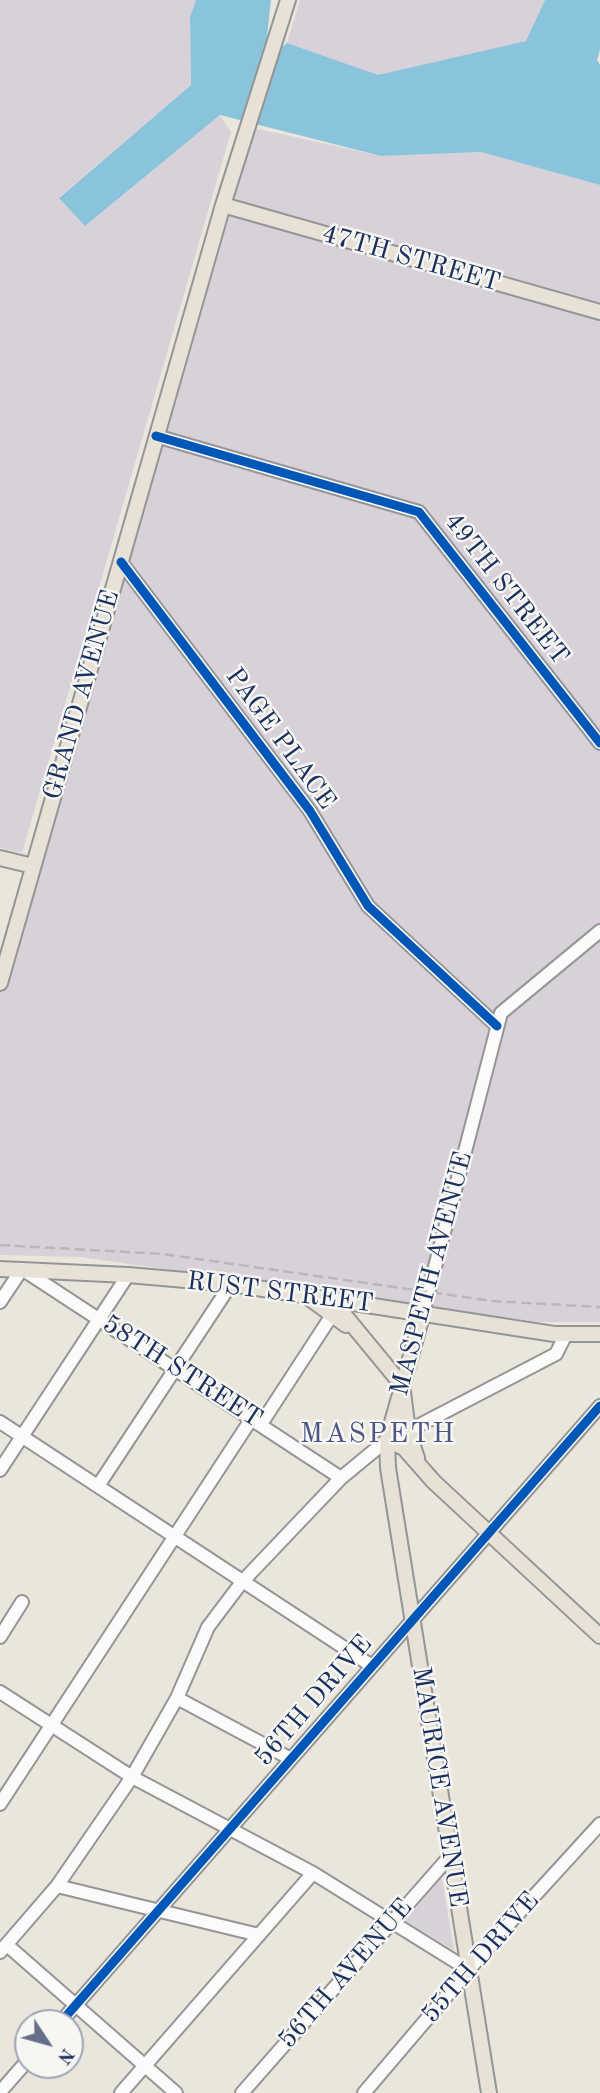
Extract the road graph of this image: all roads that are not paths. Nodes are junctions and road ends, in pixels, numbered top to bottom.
1 (288, 0) edge
2 (223, 205) junction
3 (600, 313) edge
4 (156, 436) junction
5 (121, 562) junction
6 (600, 743) edge
7 (0, 858) edge
8 (33, 866) junction
9 (599, 934) edge
10 (3, 960) edge
11 (0, 983) edge
12 (497, 1026) junction
13 (0, 1269) edge
14 (22, 1269) junction
15 (128, 1275) junction
16 (231, 1284) junction
17 (0, 1302) edge
18 (332, 1308) junction
19 (423, 1313) junction
20 (99, 1318) junction
21 (566, 1334) junction
22 (600, 1334) edge
23 (176, 1368) junction
24 (402, 1385) junction
25 (600, 1406) edge
26 (256, 1421) junction
27 (0, 1422) edge
28 (408, 1431) junction
29 (22, 1436) junction
30 (387, 1440) junction
31 (420, 1466) junction
32 (0, 1470) edge
33 (341, 1478) junction
34 (99, 1486) junction
35 (489, 1532) junction
36 (175, 1536) junction
37 (242, 1582) junction
38 (22, 1602) dead end
39 (412, 1621) junction
40 (0, 1636) edge
41 (600, 1636) edge
42 (372, 1666) junction
43 (0, 1692) edge
44 (177, 1698) junction
45 (52, 1726) junction
46 (291, 1759) junction
47 (132, 1777) junction
48 (0, 1804) edge
49 (600, 1825) edge
50 (230, 1829) junction
51 (450, 1856) junction
52 (313, 1873) junction
53 (57, 1886) junction
54 (158, 1911) junction
55 (392, 1922) junction
56 (259, 1935) junction
57 (4, 1949) edge
58 (469, 1970) junction
59 (76, 2005) junction
60 (72, 2009) edge
61 (145, 2066) junction
62 (14, 2076) edge
63 (0, 2092) edge
64 (121, 2093) edge
65 (176, 2093) edge
66 (242, 2093) edge
67 (363, 2093) edge
68 (489, 2093) edge

1 - 2 main road, GRAND AVENUE
2 - 3 main road, 47TH STREET
2 - 4 main road, GRAND AVENUE
4 - 5 main road, GRAND AVENUE
4 - 6 street, 49TH STREET
5 - 8 main road, GRAND AVENUE
5 - 12 street, PAGE PLACE
7 - 8 main road
8 - 10 main road, GRAND AVENUE
9 - 12 street, MASPETH AVENUE
10 - 11 main road, GRAND AVENUE
12 - 19 street, MASPETH AVENUE
13 - 14 main road, RUST STREET
14 - 15 main road, RUST STREET
14 - 17 street
14 - 20 street, 58TH STREET
15 - 16 main road, RUST STREET
15 - 20 street
16 - 18 main road, RUST STREET
16 - 23 street
18 - 19 main road, RUST STREET
18 - 24 main road
18 - 26 street
19 - 21 main road, RUST STREET
19 - 24 main road, MASPETH AVENUE
20 - 23 street, 58TH STREET
20 - 29 street
21 - 22 main road, RUST STREET
21 - 28 street
23 - 26 street, 58TH STREET
23 - 34 street
24 - 28 main road
24 - 30 main road, MASPETH AVENUE
25 - 35 street, 56TH DRIVE
26 - 33 street, 58TH STREET
26 - 36 street
27 - 29 street
28 - 31 main road
29 - 32 street
29 - 34 street
30 - 31 main road
30 - 33 street
30 - 39 main road, MAURICE AVENUE
31 - 35 main road
33 - 37 street
34 - 36 street
35 - 39 street, 56TH DRIVE
35 - 41 main road
36 - 37 street
36 - 45 street
37 - 42 street
37 - 44 street
38 - 40 street
39 - 42 street, 56TH DRIVE
39 - 51 main road, MAURICE AVENUE
42 - 46 street, 56TH DRIVE
43 - 45 street
44 - 46 street
44 - 47 street
45 - 47 street
45 - 48 street
46 - 50 street, 56TH DRIVE
47 - 50 street
47 - 53 street
49 - 58 street, 55TH DRIVE
50 - 52 street
50 - 54 street, 56TH DRIVE
51 - 55 street, 56TH AVENUE
51 - 58 main road, MAURICE AVENUE
52 - 55 street
52 - 56 street
53 - 54 street
53 - 57 street
54 - 56 street
54 - 59 street, 56TH DRIVE
55 - 58 street
55 - 66 street, 56TH AVENUE
56 - 61 street
57 - 59 street
58 - 67 street, 55TH DRIVE
58 - 68 main road, MAURICE AVENUE
59 - 60 street, 56TH DRIVE
59 - 61 street
61 - 64 street
61 - 65 street
62 - 63 street

